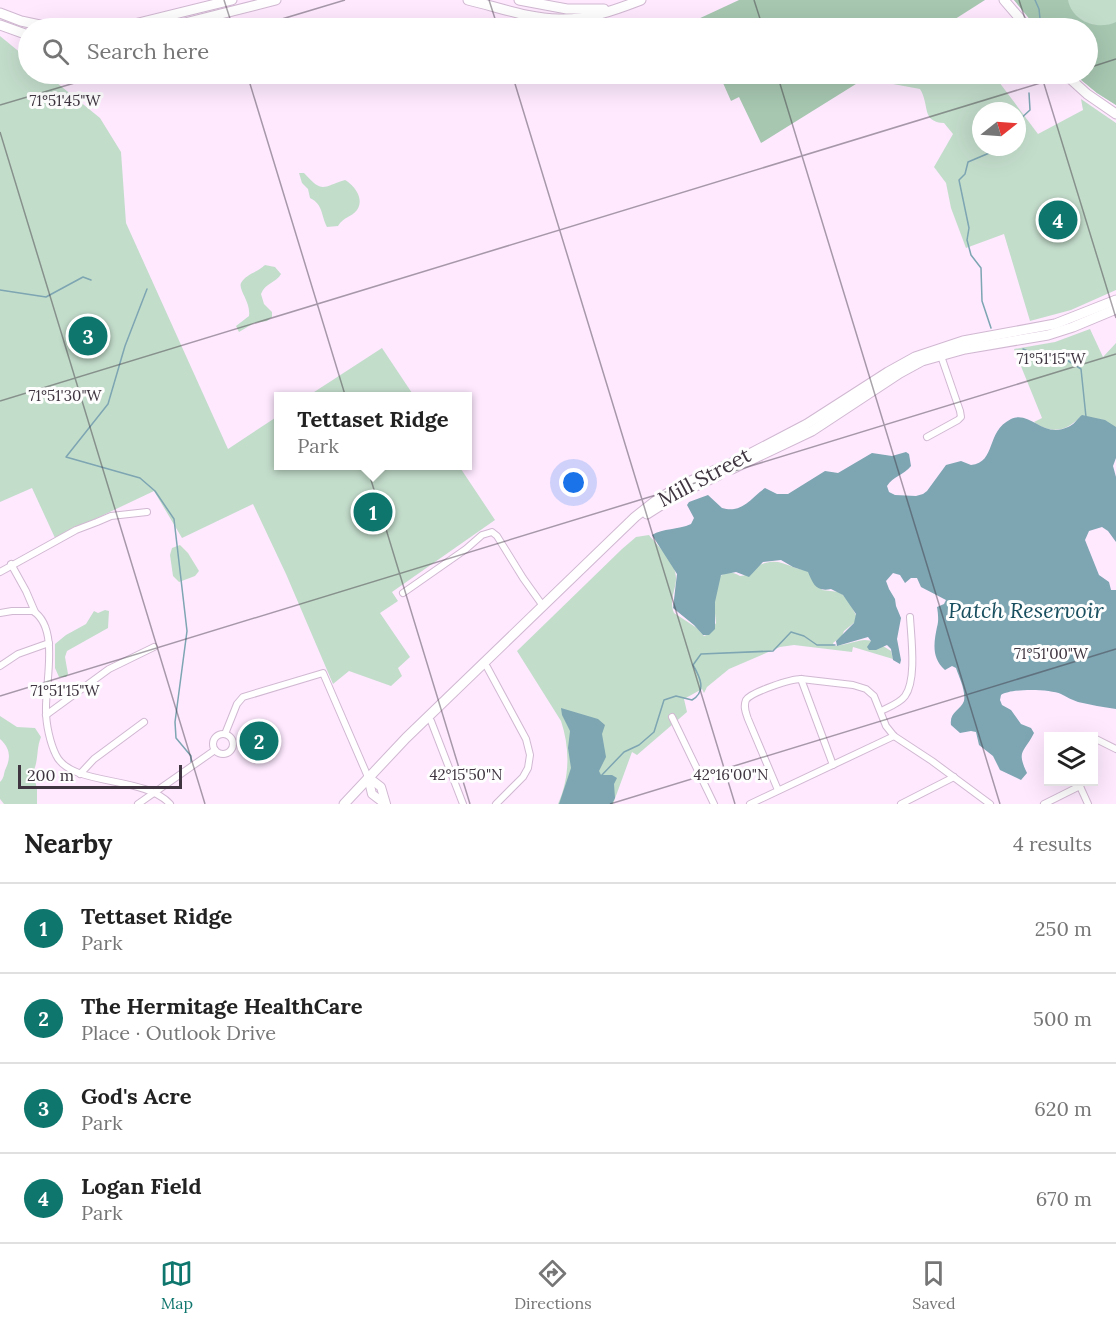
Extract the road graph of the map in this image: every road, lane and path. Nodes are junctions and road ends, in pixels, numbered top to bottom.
1 (232, 0) edge
2 (276, 0) edge
3 (468, 0) edge
4 (519, 0) edge
5 (640, 0) edge
6 (1004, 0) edge
7 (621, 6) junction
8 (0, 13) edge
9 (159, 18) edge
10 (205, 18) edge
11 (554, 18) edge
12 (571, 18) edge
13 (1019, 18) edge
14 (18, 20) edge
15 (0, 25) edge
16 (18, 31) edge
17 (1076, 84) edge
18 (1116, 114) edge
19 (1116, 300) edge
20 (1116, 309) edge
21 (941, 356) junction
22 (927, 437) dead end
23 (704, 478) junction
24 (147, 512) dead end
25 (11, 564) junction
26 (0, 572) edge
27 (403, 593) dead end
28 (543, 606) junction
29 (35, 612) junction
30 (0, 613) edge
31 (910, 617) dead end
32 (49, 643) junction
33 (154, 647) dead end
34 (0, 666) edge
35 (487, 667) junction
36 (801, 679) junction
37 (881, 711) junction
38 (46, 715) junction
39 (672, 717) dead end
40 (431, 721) junction
41 (144, 722) dead end
42 (225, 734) junction
43 (894, 736) junction
44 (1098, 740) edge
45 (1116, 749) edge
46 (215, 750) junction
47 (833, 765) junction
48 (80, 774) junction
49 (954, 777) junction
50 (371, 780) junction
51 (1076, 786) edge
52 (1080, 786) edge
53 (778, 790) junction
54 (155, 793) junction
55 (138, 804) edge
56 (170, 804) edge
57 (344, 804) edge
58 (353, 804) edge
59 (386, 804) edge
60 (463, 804) edge
61 (496, 804) edge
62 (714, 804) edge
63 (750, 804) edge
64 (901, 804) edge
65 (990, 804) edge
66 (1044, 804) edge
67 (1088, 804) edge

1 - 9 main road
2 - 10 main road
3 - 11 main road
4 - 7 main road
5 - 7 main road
6 - 13 main road
7 - 12 main road
8 - 14 main road
15 - 16 main road
17 - 18 main road
19 - 23 main road, Mill Street
20 - 21 main road, Mill Street
21 - 22 street
21 - 23 main road, Mill Street
23 - 28 main road, Mill Street
23 - 35 main road, Mill Street
24 - 25 street
25 - 26 street
25 - 29 street
27 - 28 street
28 - 50 main road, Mill Street
29 - 30 street
29 - 32 street
31 - 37 street
32 - 34 street
32 - 38 street
33 - 38 street
35 - 40 main road, Mill Street
35 - 61 street
36 - 37 street
36 - 47 street
36 - 53 street
37 - 43 street
38 - 48 street
39 - 62 street
40 - 50 main road, Mill Street
40 - 60 street
41 - 48 street
42 - 46 street
42 - 46 street
42 - 50 street
43 - 47 street
43 - 49 street
44 - 45 street
46 - 54 street
47 - 53 street
48 - 54 street
49 - 64 street
49 - 65 street
50 - 57 main road, Mill Street
50 - 58 main road, Mill Street
50 - 59 street
51 - 66 street
52 - 67 street
53 - 63 street
54 - 55 street
54 - 56 street

